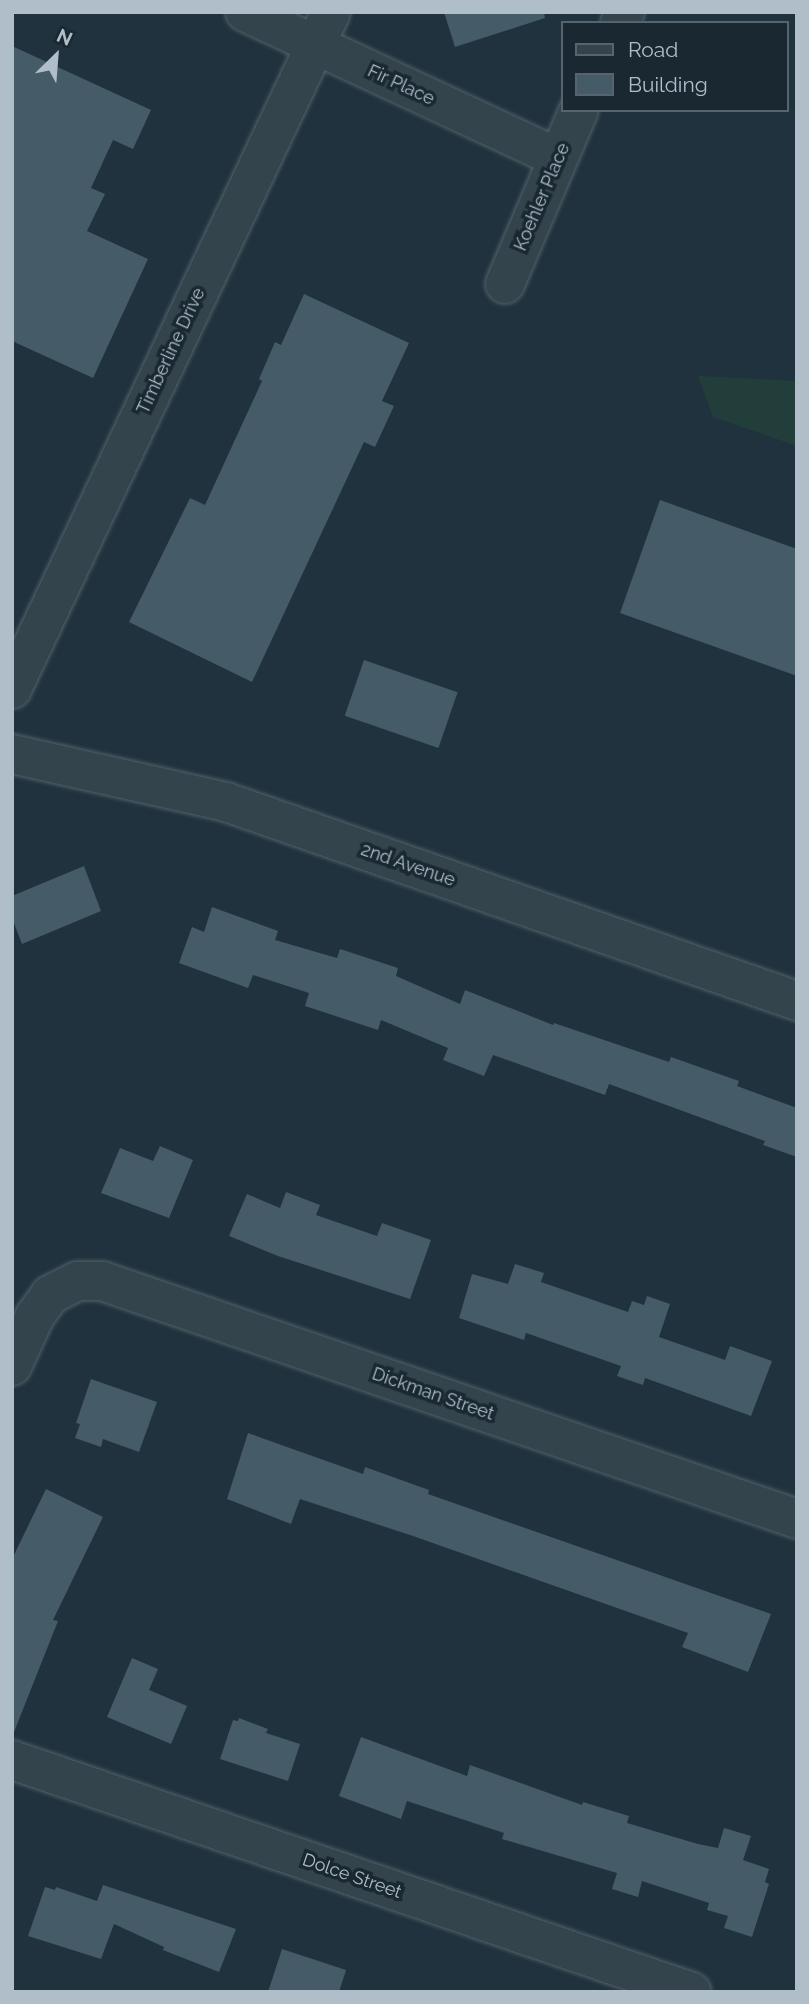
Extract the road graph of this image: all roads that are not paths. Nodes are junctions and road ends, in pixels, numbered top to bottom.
1 (245, 12) edge
2 (323, 29) edge
3 (578, 112) edge
4 (558, 158) junction
5 (505, 284) dead end
6 (12, 690) edge
7 (12, 754) edge
8 (797, 1001) edge
9 (12, 1366) edge
10 (797, 1519) edge
11 (12, 1760) edge
12 (692, 1992) edge

1 - 2 street, Fir Place
2 - 4 street, Fir Place
2 - 6 street, Timberline Drive
3 - 4 street, Koehler Place
4 - 5 street, Koehler Place
7 - 8 street, 2nd Avenue
9 - 10 street, Dickman Street
11 - 12 street, Dolce Street

